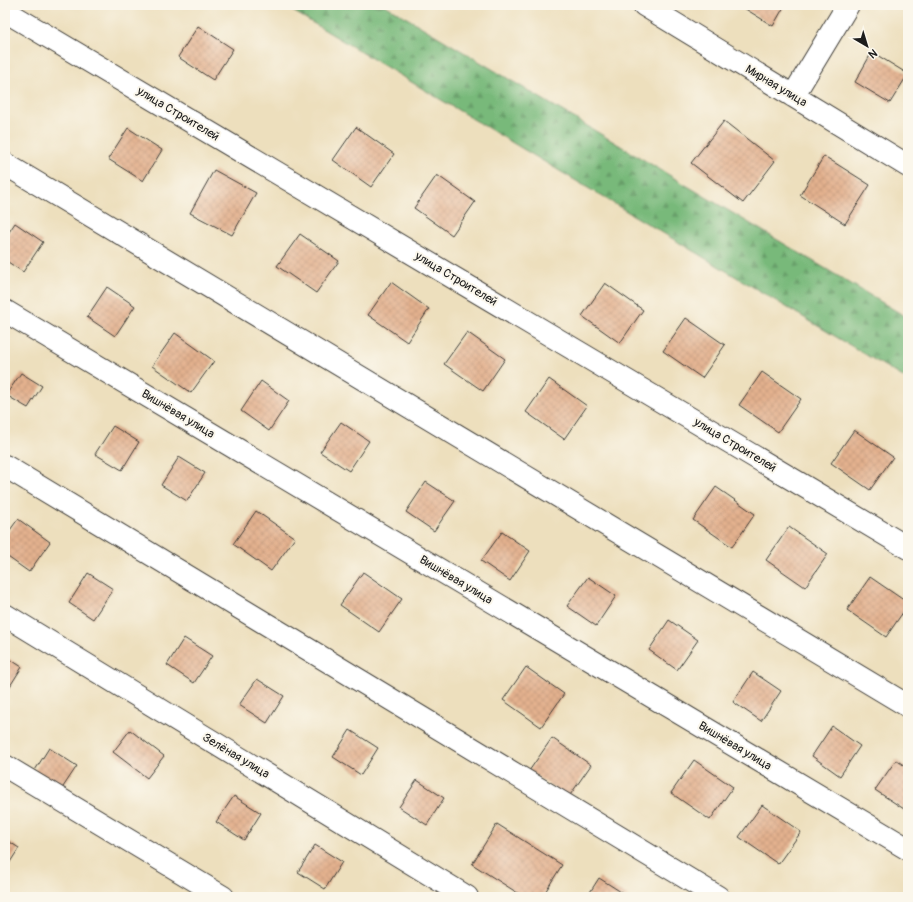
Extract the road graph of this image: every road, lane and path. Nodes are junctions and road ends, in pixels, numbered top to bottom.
1 (644, 5) edge
2 (848, 5) edge
3 (5, 11) edge
4 (793, 96) junction
5 (5, 164) edge
6 (908, 166) edge
7 (5, 311) edge
8 (5, 466) edge
9 (908, 548) edge
10 (5, 615) edge
11 (908, 706) edge
12 (5, 766) edge
13 (908, 849) edge
14 (223, 897) edge
15 (467, 897) edge
16 (718, 897) edge

1 - 4 street, Мирная улица
2 - 4 street
3 - 9 street, улица Строителей
4 - 6 street, Мирная улица
5 - 11 street
7 - 13 street, Вишнёвая улица
8 - 16 street
10 - 15 street, Зелёная улица
12 - 14 street

